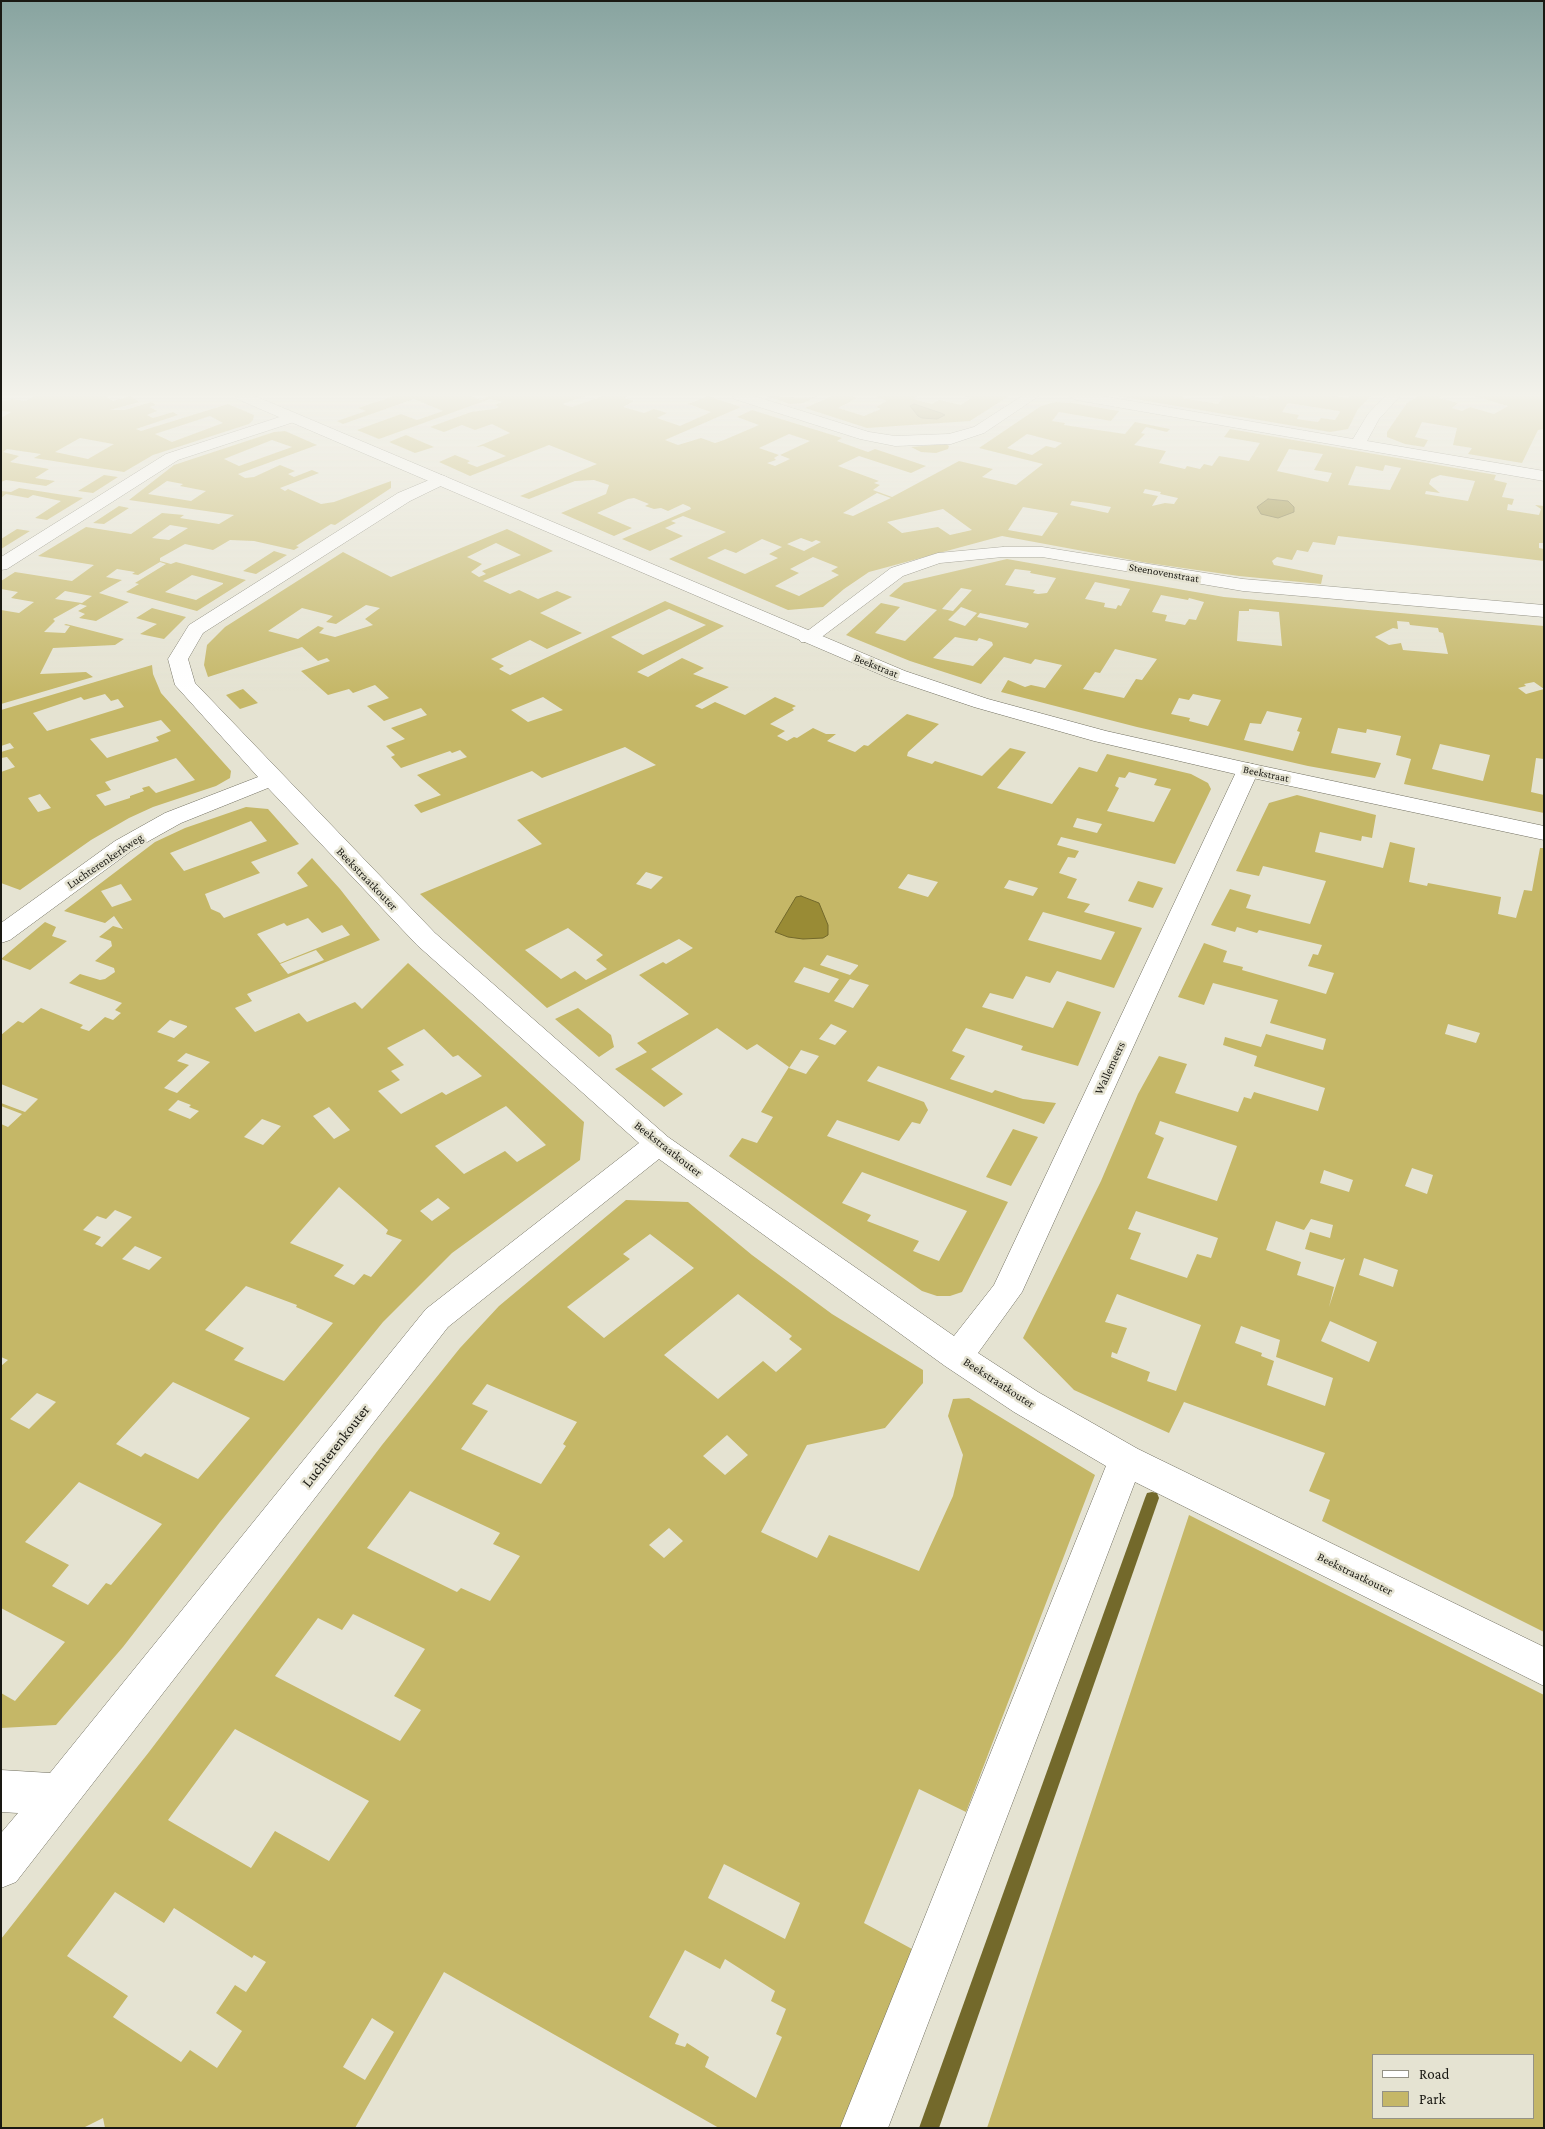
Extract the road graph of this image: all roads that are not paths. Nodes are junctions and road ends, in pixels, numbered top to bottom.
1 (112, 495) edge
2 (408, 495) edge
3 (477, 495) edge
4 (1, 565) edge
5 (1544, 611) edge
6 (808, 638) junction
7 (1248, 770) junction
8 (272, 779) junction
9 (1544, 832) edge
10 (1, 935) edge
11 (658, 1144) junction
12 (957, 1356) junction
13 (1126, 1460) junction
14 (1544, 1667) edge
15 (1, 1791) edge
16 (59, 1794) junction
17 (1, 1867) edge
18 (864, 2128) edge

1 - 4 street
2 - 8 street, Beekstraatkouter
3 - 6 street, Beekstraat
5 - 6 street, Steenovenstraat
6 - 7 street, Beekstraat
7 - 9 street, Beekstraat
7 - 12 street, Wallemeers
8 - 10 street, Luchterenkerkweg
8 - 11 street, Beekstraatkouter
11 - 12 street, Beekstraatkouter
11 - 16 street, Luchterenkouter
12 - 13 street, Beekstraatkouter
13 - 14 street, Beekstraatkouter
13 - 18 street
15 - 16 street
16 - 17 street, Luchterenkouter

